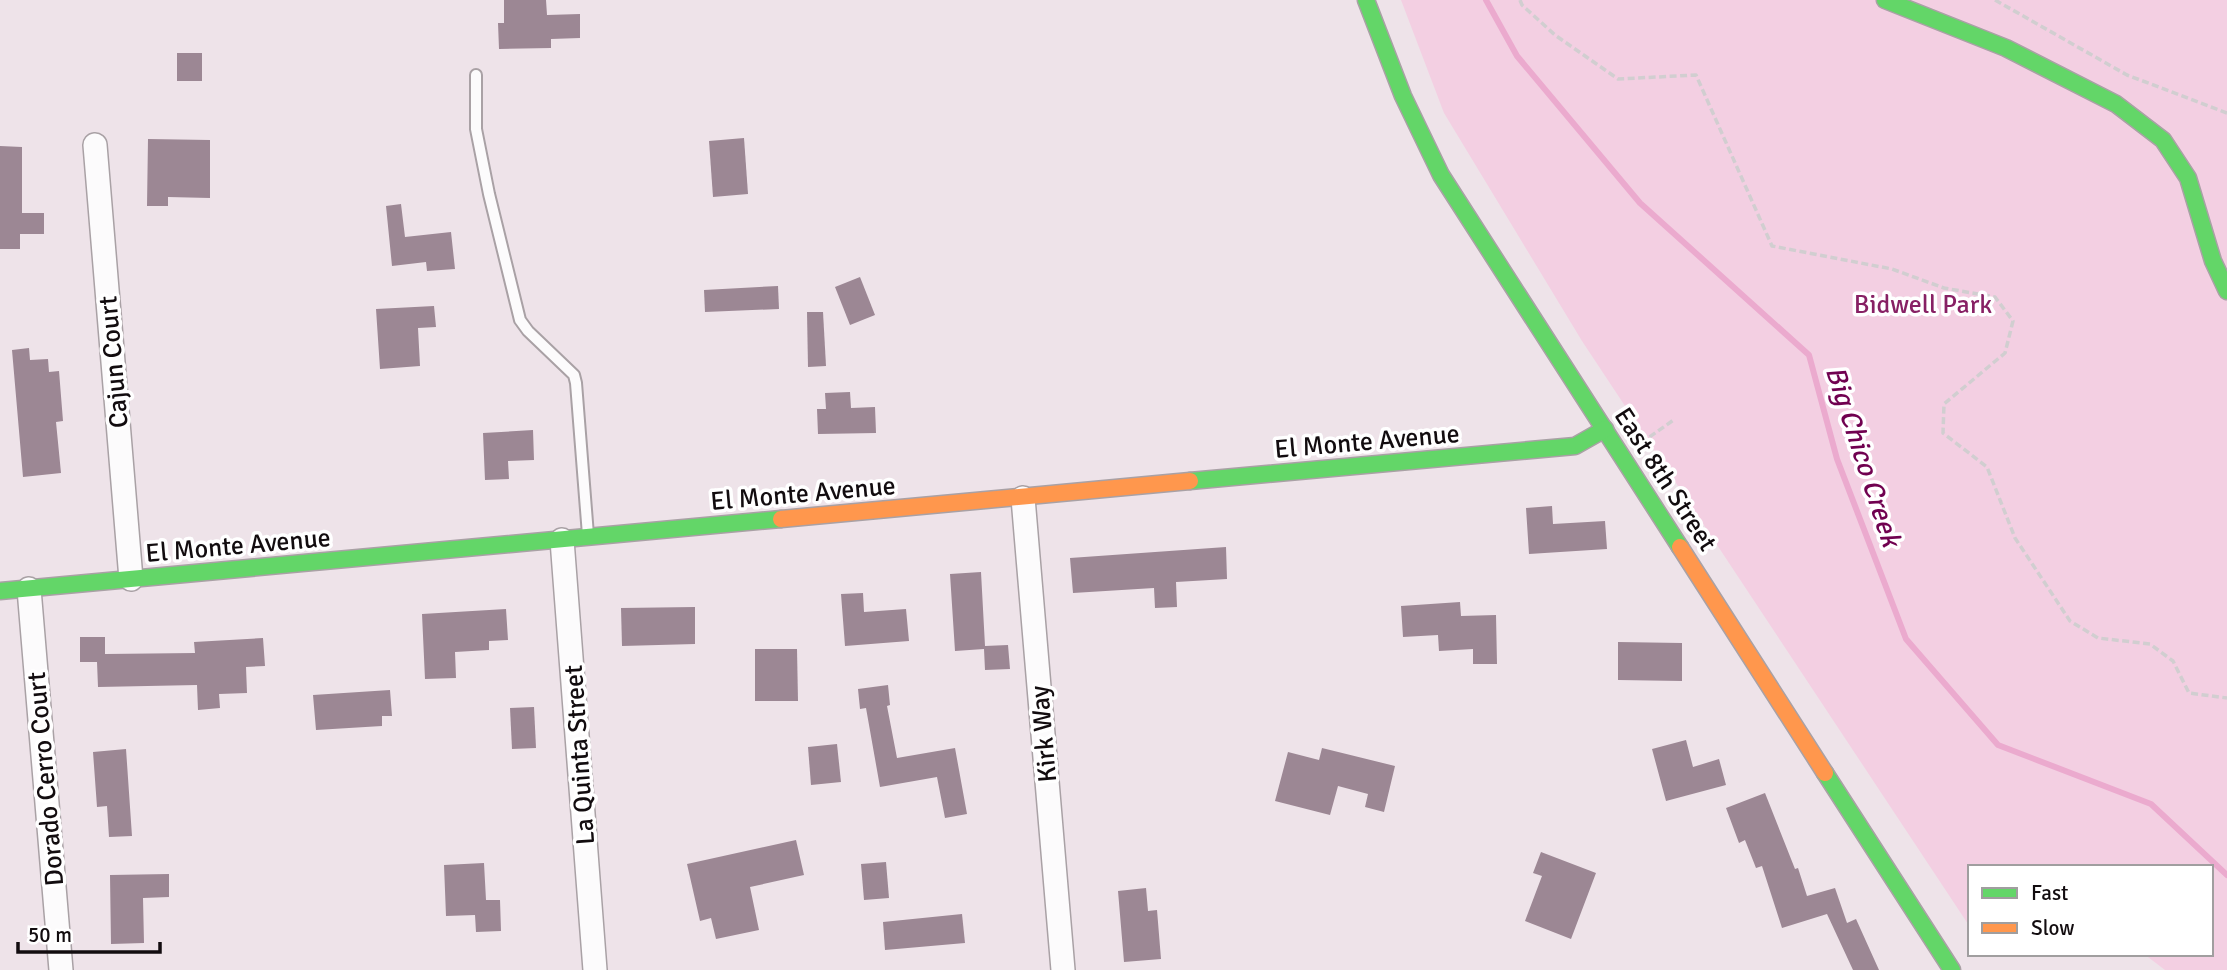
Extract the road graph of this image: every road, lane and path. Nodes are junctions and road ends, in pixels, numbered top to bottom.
1 (1366, 0) edge
2 (1520, 0) edge
3 (1885, 0) edge
4 (1995, 0) edge
5 (476, 75) dead end
6 (2227, 113) edge
7 (95, 145) dead end
8 (2227, 291) edge
9 (1675, 419) dead end
10 (1605, 429) junction
11 (1636, 447) dead end
12 (1023, 498) junction
13 (589, 538) junction
14 (562, 540) junction
15 (131, 579) junction
16 (29, 589) junction
17 (0, 591) edge
18 (2227, 698) edge
19 (61, 970) edge
20 (595, 970) edge
21 (1063, 970) edge
22 (1952, 970) edge

1 - 10 street, East 8th Street
2 - 18 path
3 - 8 street
4 - 6 path
5 - 13 lane
7 - 15 street, Cajun Court
9 - 11 path
10 - 12 street, El Monte Avenue
10 - 22 street, East 8th Street
12 - 13 street, El Monte Avenue
12 - 21 street, Kirk Way
13 - 14 street, El Monte Avenue
14 - 15 street, El Monte Avenue
14 - 20 street, La Quinta Street
15 - 16 street, El Monte Avenue
16 - 17 street, El Monte Avenue
16 - 19 street, Dorado Cerro Court

